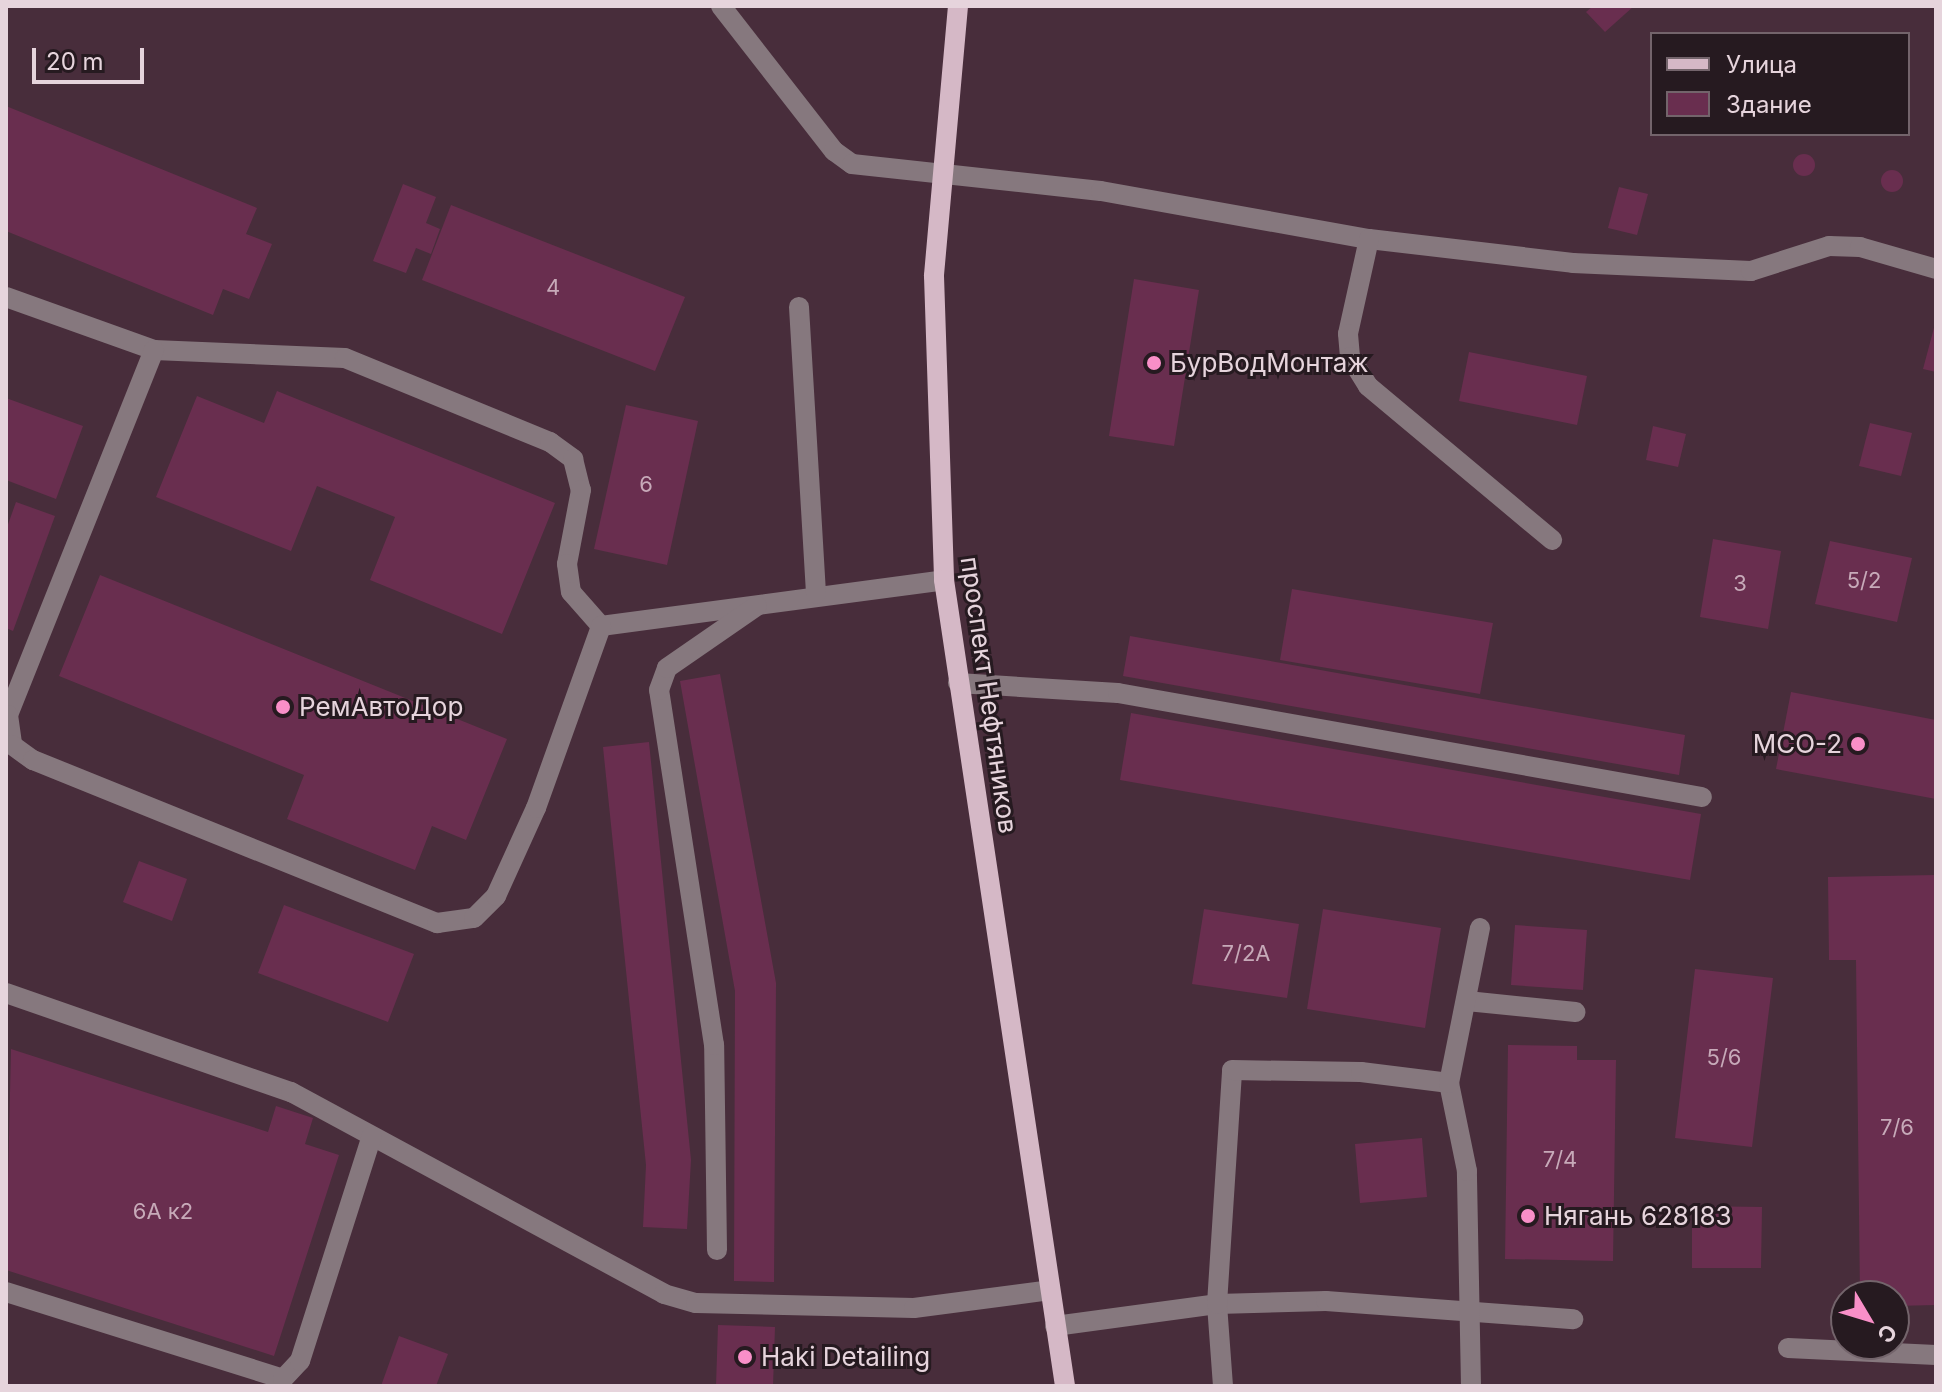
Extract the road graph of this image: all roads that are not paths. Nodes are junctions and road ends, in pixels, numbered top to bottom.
1 (721, 6) edge
2 (958, 6) edge
3 (940, 171) junction
4 (1369, 239) junction
5 (1934, 262) edge
6 (6, 297) edge
7 (799, 307) dead end
8 (154, 350) junction
9 (1552, 540) dead end
10 (944, 580) junction
11 (816, 593) junction
12 (763, 602) junction
13 (601, 626) junction
14 (958, 683) junction
15 (1702, 797) dead end
16 (1480, 928) dead end
17 (6, 993) edge
18 (1467, 1001) junction
19 (1575, 1012) dead end
20 (1449, 1083) junction
21 (372, 1136) junction
22 (717, 1250) dead end
23 (1050, 1290) junction
24 (6, 1292) edge
25 (1217, 1304) junction
26 (1467, 1309) junction
27 (1573, 1319) dead end
28 (1055, 1326) junction
29 (1788, 1348) dead end
30 (1936, 1355) edge
31 (1065, 1386) edge
32 (1223, 1386) edge
33 (1471, 1386) edge

1 - 3 lane
2 - 3 main road, проспект Нефтяников
3 - 4 lane
3 - 10 main road, проспект Нефтяников
4 - 5 lane
4 - 9 lane
6 - 8 lane
7 - 11 lane
8 - 13 lane
8 - 13 lane
10 - 11 lane
10 - 14 main road, проспект Нефтяников
11 - 12 lane
12 - 13 lane
12 - 22 lane
14 - 15 lane
14 - 23 main road, проспект Нефтяников
16 - 18 lane
17 - 21 lane
18 - 19 lane
18 - 20 lane
20 - 25 lane
20 - 26 lane
21 - 23 lane
21 - 24 lane
23 - 28 main road, проспект Нефтяников
25 - 26 lane
25 - 28 lane
25 - 32 lane
26 - 27 lane
26 - 33 lane
28 - 31 main road, проспект Нефтяников
29 - 30 lane

